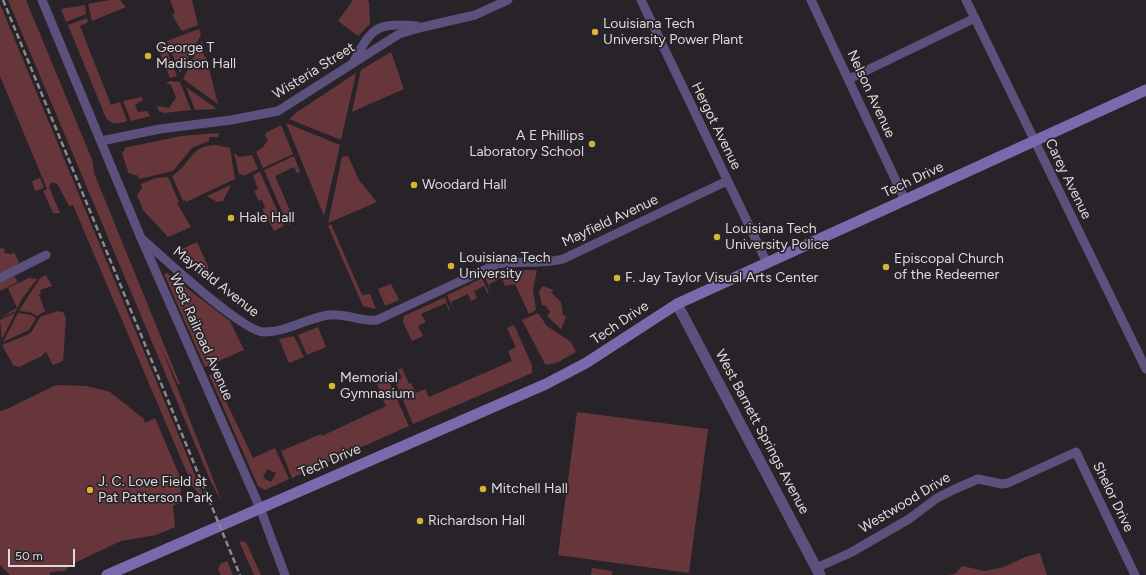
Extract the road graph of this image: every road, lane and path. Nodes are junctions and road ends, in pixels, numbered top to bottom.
1 (42, 0) edge
2 (508, 0) edge
3 (641, 0) edge
4 (812, 0) edge
5 (966, 0) edge
6 (975, 18) junction
7 (423, 27) junction
8 (353, 62) junction
9 (849, 79) junction
10 (1146, 90) edge
11 (101, 141) junction
12 (1033, 141) junction
13 (727, 181) junction
14 (905, 200) junction
15 (141, 238) junction
16 (46, 255) dead end
17 (766, 263) junction
18 (0, 278) edge
19 (677, 304) junction
20 (1146, 369) edge
21 (1076, 452) joint
22 (260, 508) junction
23 (817, 573) edge
24 (108, 575) edge
25 (285, 575) edge
26 (1135, 575) edge

1 - 11 street, West Railroad Avenue
2 - 7 street, Wisteria Street
3 - 13 street, Hergot Avenue
4 - 9 street, Nelson Avenue
5 - 6 street, Carey Avenue
6 - 9 street
6 - 12 street, Carey Avenue
7 - 8 street, Wisteria Street
7 - 8 street
8 - 11 street, Wisteria Street
9 - 14 street, Nelson Avenue
10 - 12 main road, Tech Drive
11 - 15 street, West Railroad Avenue
12 - 14 main road, Tech Drive
12 - 20 street, Carey Avenue
13 - 15 street, Mayfield Avenue
13 - 17 street, Hergot Avenue
14 - 17 main road, Tech Drive
15 - 22 street, West Railroad Avenue
16 - 18 street
17 - 19 main road, Tech Drive
19 - 22 main road, Tech Drive
19 - 23 street, West Barnett Springs Avenue
21 - 23 street, Westwood Drive
21 - 26 street, Shelor Drive
22 - 24 main road, Tech Drive
22 - 25 street, West Railroad Avenue

